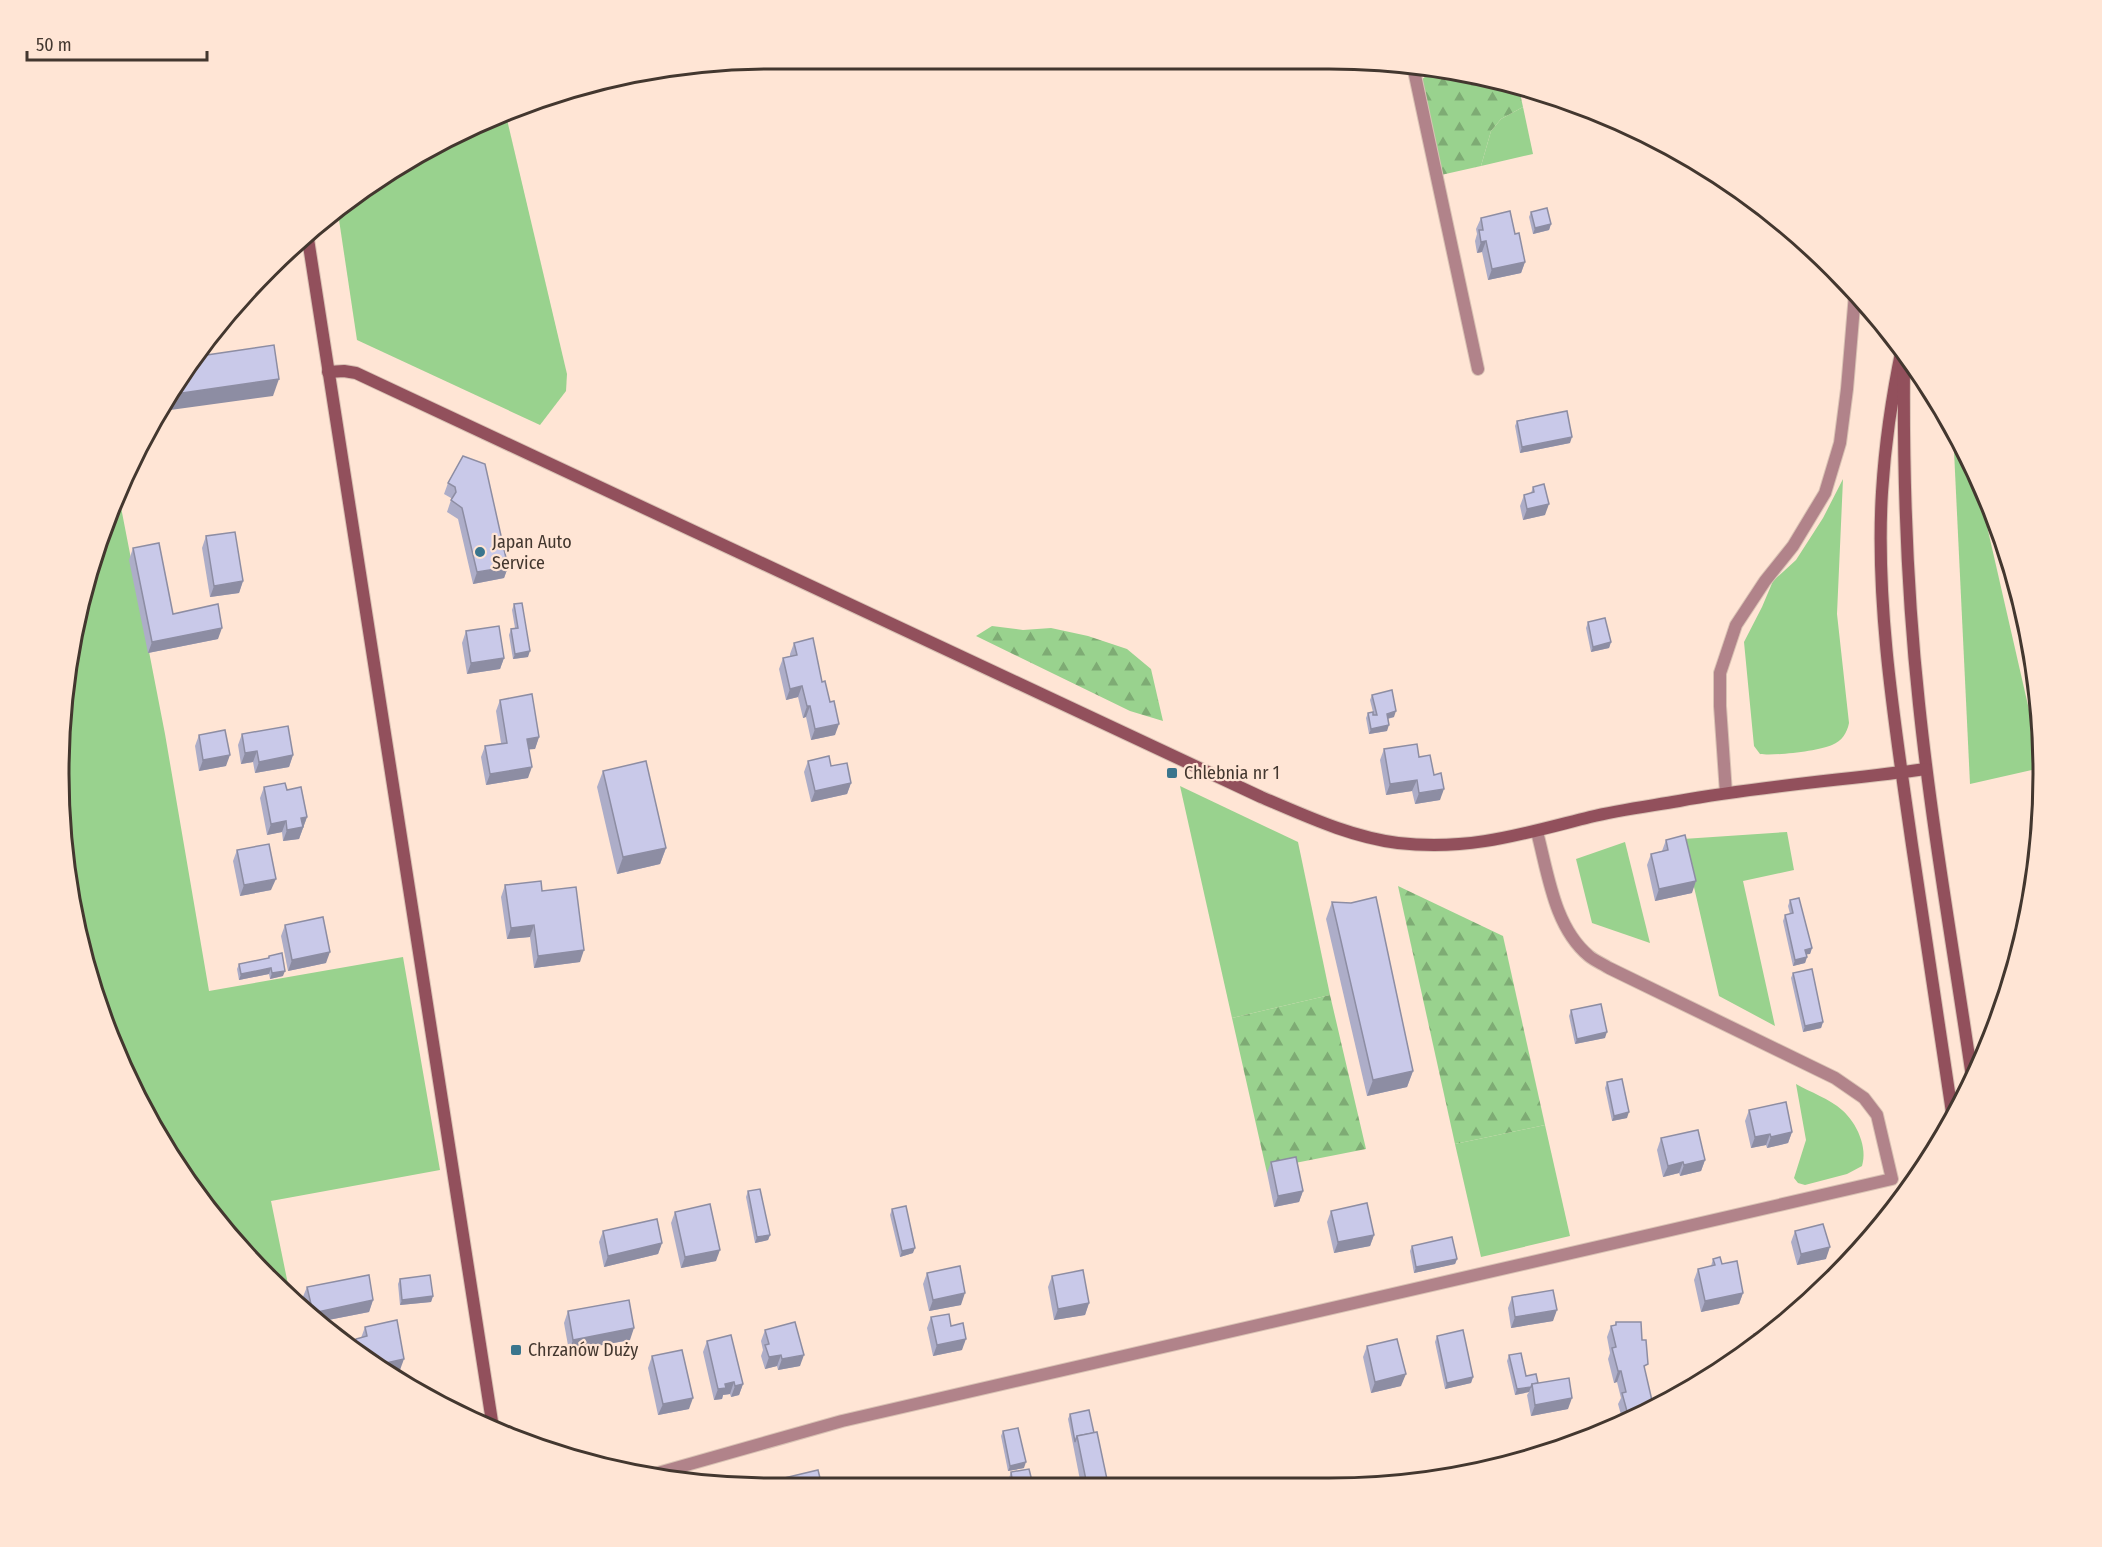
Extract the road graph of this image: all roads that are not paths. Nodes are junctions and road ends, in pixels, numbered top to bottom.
1 (1415, 75) edge
2 (309, 244) edge
3 (1854, 305) edge
4 (1900, 363) edge
5 (1903, 368) edge
6 (1478, 369) dead end
7 (328, 372) junction
8 (1926, 769) junction
9 (1902, 773) junction
10 (1726, 793) junction
11 (1537, 832) junction
12 (1970, 1063) edge
13 (1951, 1103) edge
14 (491, 1418) edge
15 (669, 1470) edge

1 - 6 street
2 - 7 street
3 - 10 street
4 - 9 street
5 - 8 street
7 - 11 street
7 - 14 street
8 - 9 street
8 - 12 street
9 - 10 street
9 - 13 street
10 - 11 street
11 - 15 street

